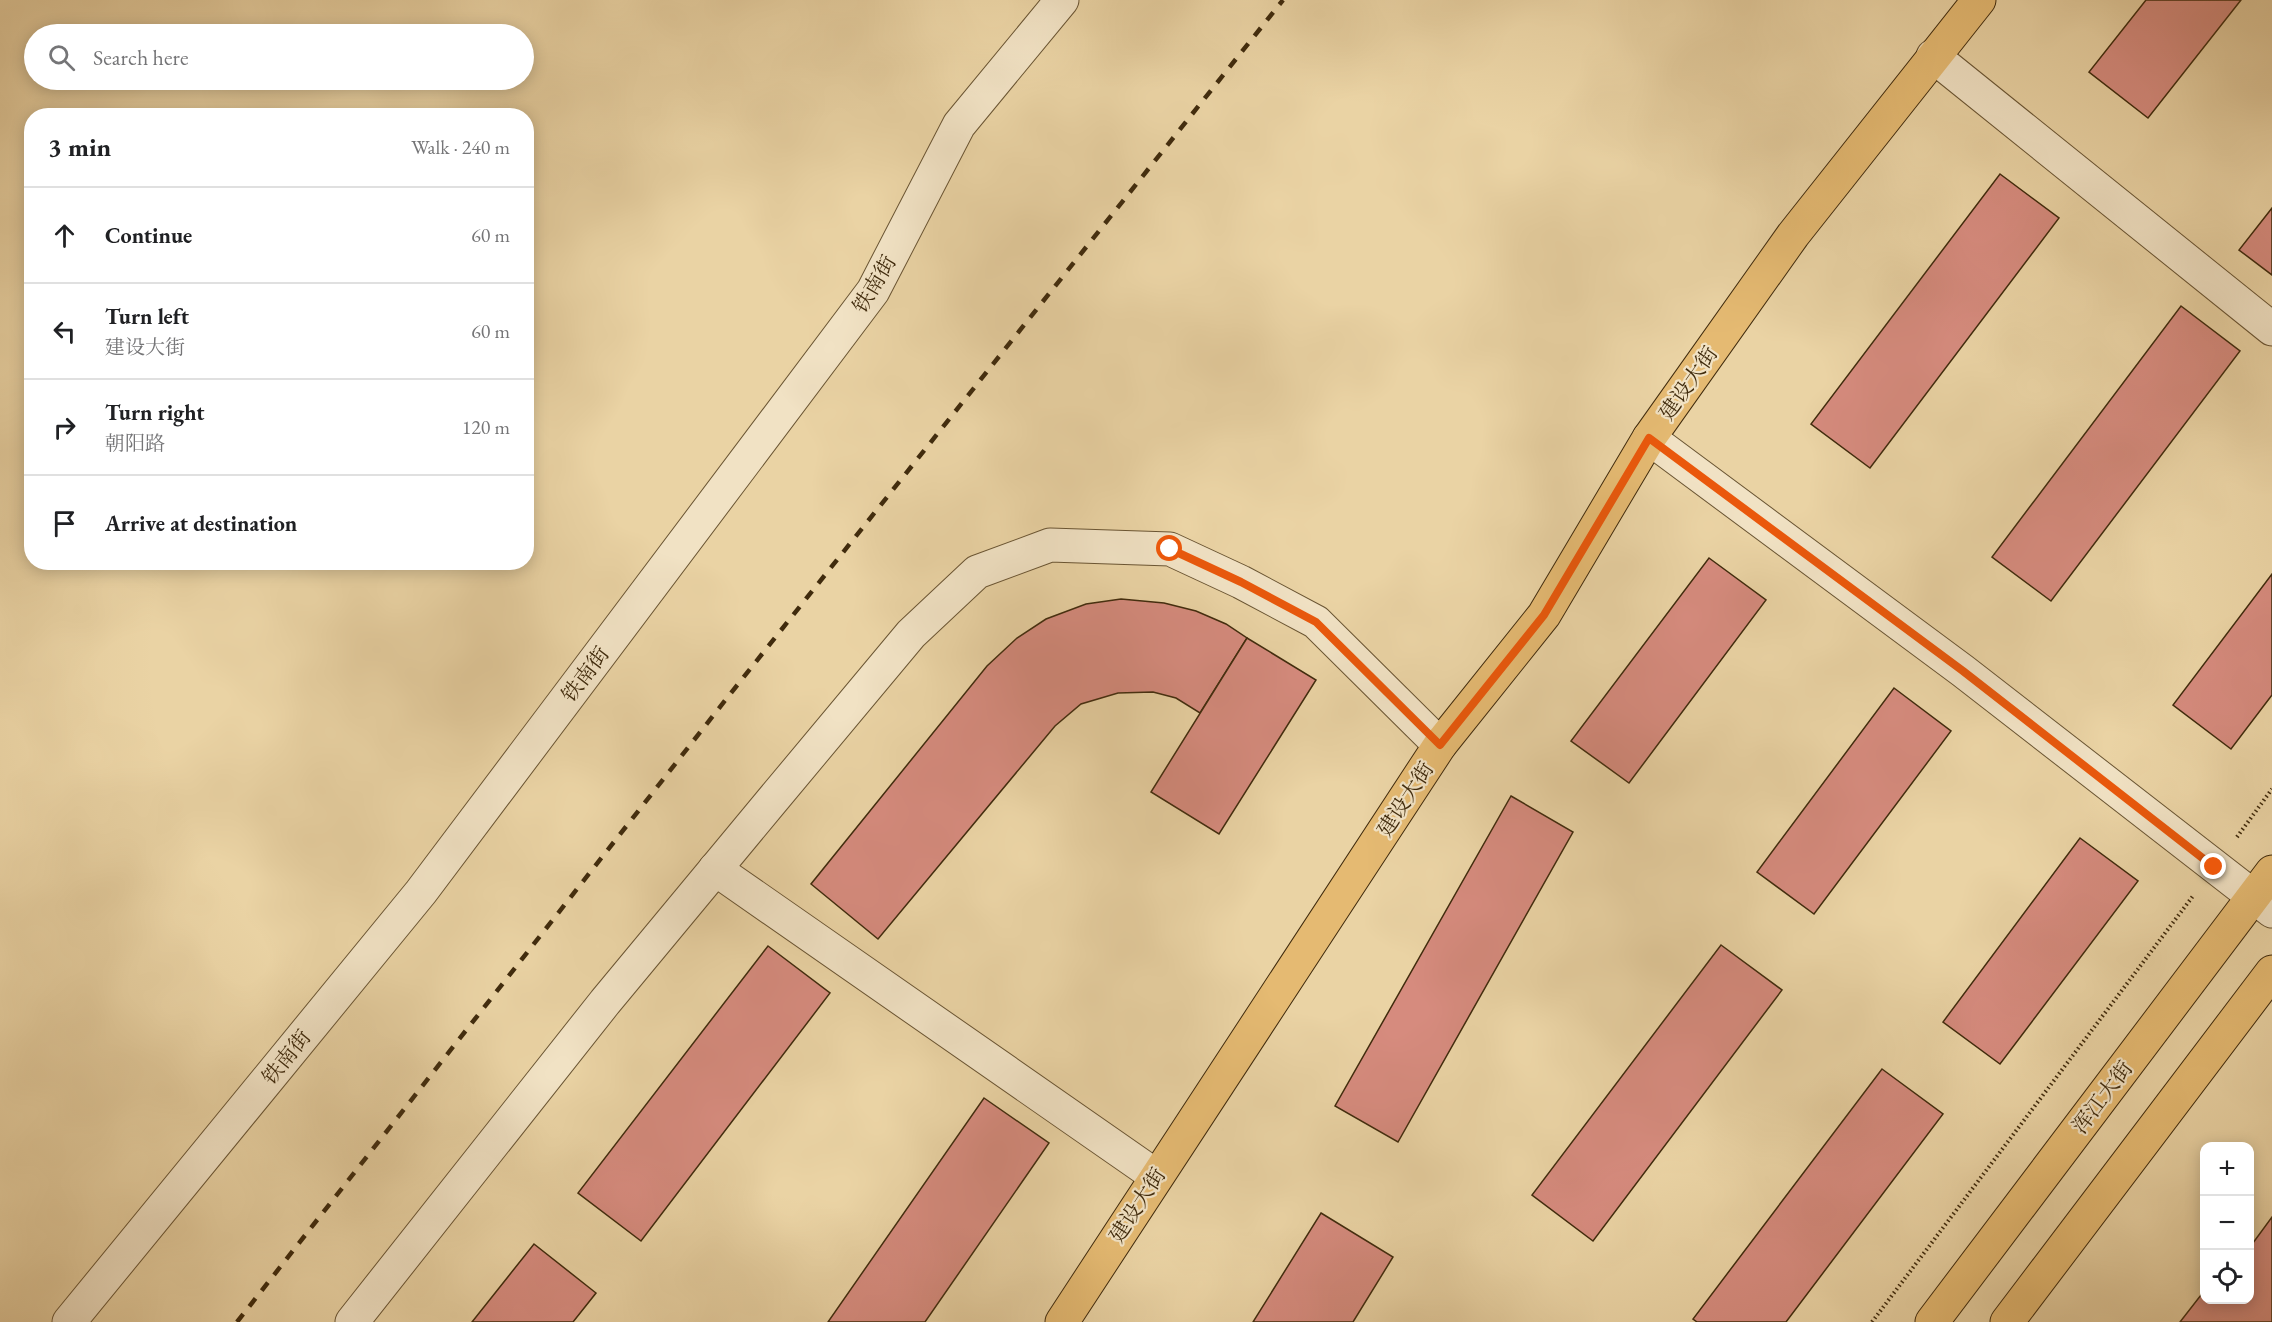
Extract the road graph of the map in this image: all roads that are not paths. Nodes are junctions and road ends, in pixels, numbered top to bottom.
1 (1062, 0) edge
2 (1979, 0) edge
3 (1934, 56) junction
4 (2272, 329) edge
5 (1649, 438) junction
6 (1440, 745) junction
7 (715, 869) junction
8 (2272, 872) edge
9 (2266, 900) edge
10 (2272, 972) edge
11 (1156, 1176) junction
12 (69, 1322) edge
13 (352, 1322) edge
14 (1062, 1322) edge
15 (1932, 1322) edge
16 (2007, 1322) edge

1 - 12 street, 铁南街
2 - 3 main road, 建设大街
3 - 4 street
3 - 5 main road, 建设大街
5 - 6 main road, 建设大街
5 - 9 street
6 - 7 street
6 - 11 main road, 建设大街
7 - 11 street
7 - 13 street
8 - 9 main road, 浑江大街
9 - 15 main road, 浑江大街
10 - 16 main road
11 - 14 main road, 建设大街

